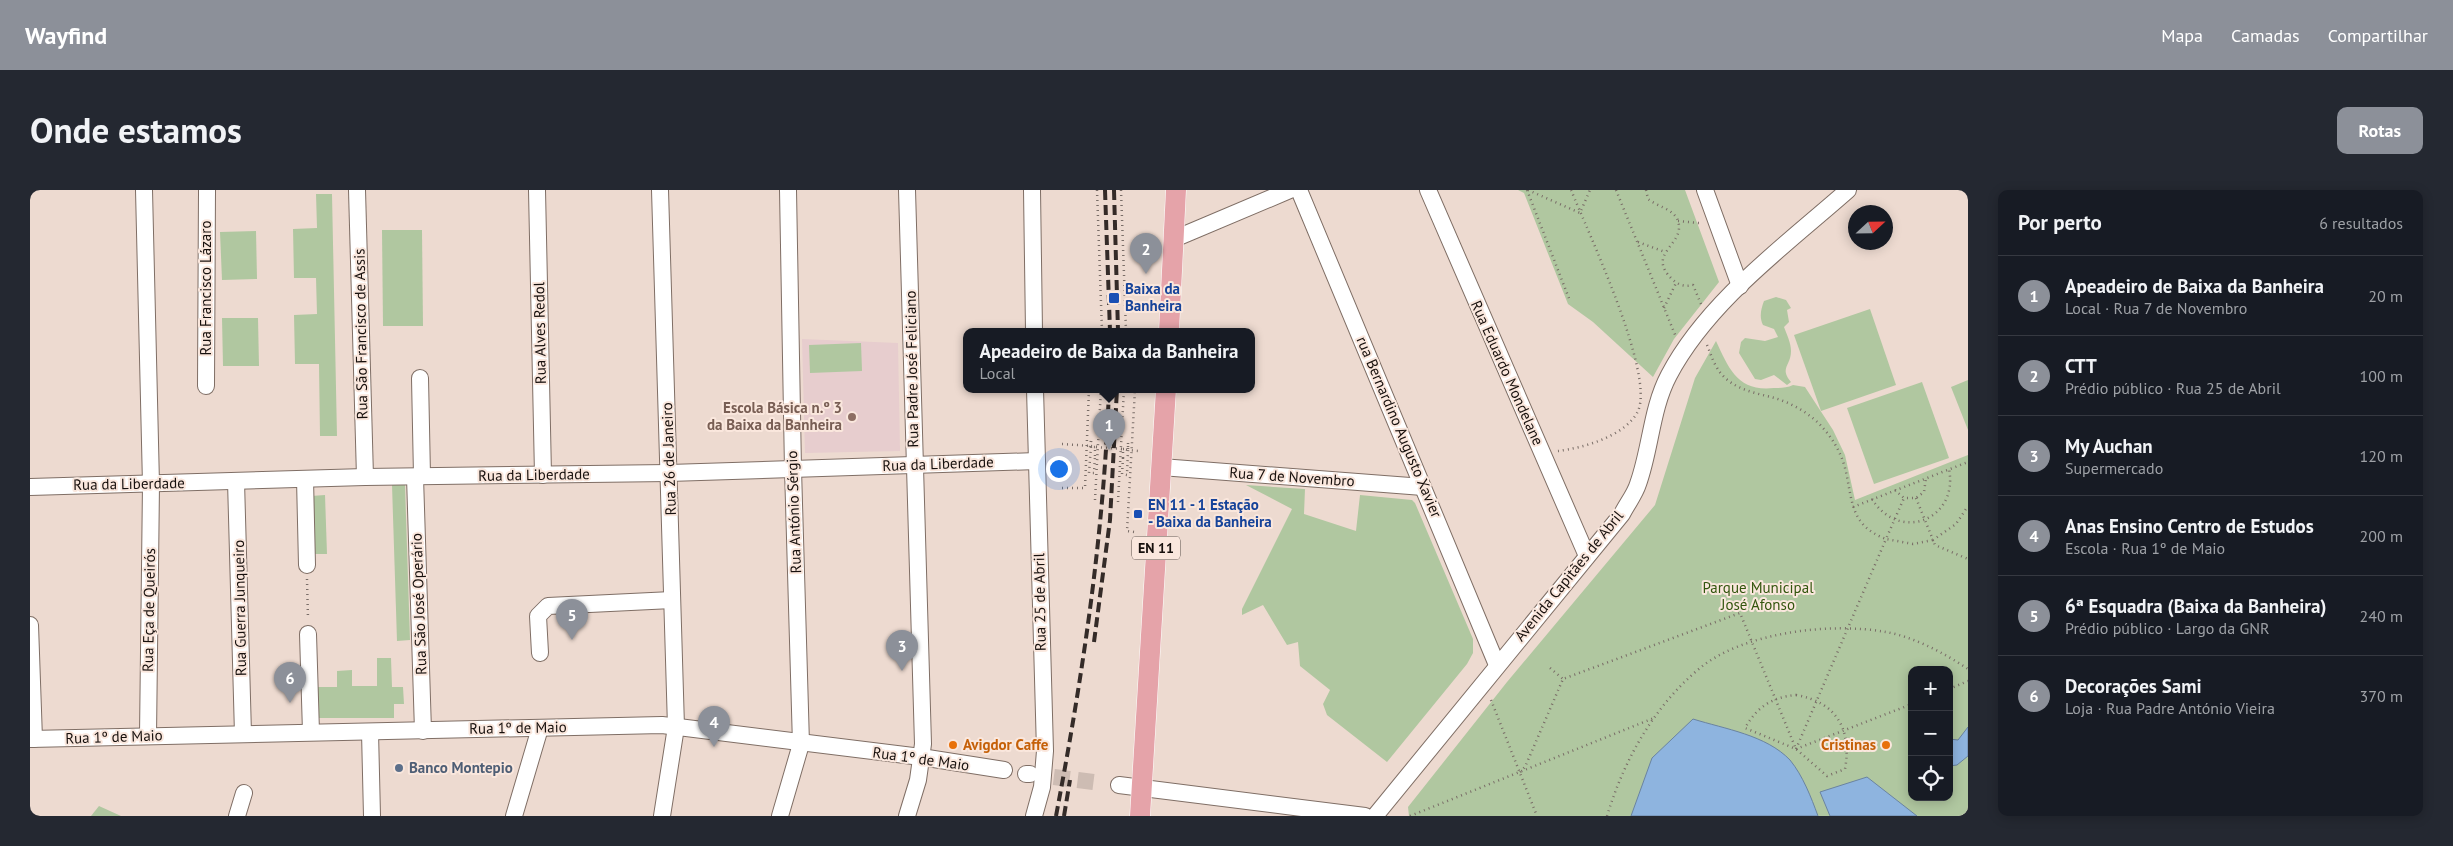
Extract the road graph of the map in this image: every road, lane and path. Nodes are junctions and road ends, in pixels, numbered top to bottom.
1 (144, 190) edge
2 (207, 190) edge
3 (358, 190) edge
4 (537, 190) edge
5 (660, 190) edge
6 (788, 190) edge
7 (907, 190) edge
8 (1032, 190) edge
9 (1098, 190) edge
10 (1122, 190) edge
11 (1176, 190) edge
12 (1290, 190) edge
13 (1300, 190) edge
14 (1428, 190) edge
15 (1527, 190) edge
16 (1571, 190) edge
17 (1590, 190) edge
18 (1616, 190) edge
19 (1646, 190) edge
20 (1705, 190) edge
21 (1848, 190) edge
22 (1580, 213) junction
23 (1678, 220) junction
24 (1699, 223) dead end
25 (1174, 239) junction
26 (1638, 242) junction
27 (1665, 252) junction
28 (1676, 283) junction
29 (1740, 286) junction
30 (1570, 301) dead end
31 (1702, 307) dead end
32 (1664, 308) junction
33 (1034, 328) edge
34 (1102, 328) edge
35 (1126, 328) edge
36 (1169, 328) edge
37 (1677, 339) dead end
38 (1707, 344) dead end
39 (420, 378) dead end
40 (206, 386) dead end
41 (1036, 393) edge
42 (1089, 393) edge
43 (1101, 393) edge
44 (1124, 393) edge
45 (1135, 393) edge
46 (1166, 393) edge
47 (1062, 444) dead end
48 (1089, 446) junction
49 (1097, 447) junction
50 (1122, 449) junction
51 (1130, 450) junction
52 (1139, 450) dead end
53 (1551, 452) dead end
54 (1037, 461) junction
55 (1968, 462) edge
56 (914, 464) junction
57 (1161, 467) junction
58 (793, 469) junction
59 (1949, 469) junction
60 (670, 473) junction
61 (544, 475) junction
62 (418, 476) junction
63 (365, 477) junction
64 (1926, 478) junction
65 (305, 479) junction
66 (236, 482) junction
67 (151, 484) junction
68 (30, 487) edge
69 (1423, 487) junction
70 (1062, 488) dead end
71 (1895, 490) junction
72 (1904, 498) junction
73 (1916, 498) junction
74 (1872, 499) junction
75 (1095, 500) dead end
76 (1118, 502) dead end
77 (1968, 506) edge
78 (1853, 507) junction
79 (1894, 520) junction
80 (1925, 520) junction
81 (1134, 532) dead end
82 (1886, 539) junction
83 (1933, 540) junction
84 (1587, 556) junction
85 (1968, 559) edge
86 (307, 565) joint
87 (672, 600) junction
88 (30, 625) edge
89 (1848, 629) junction
90 (308, 634) joint
91 (1752, 643) junction
92 (540, 654) dead end
93 (1497, 665) junction
94 (1550, 668) dead end
95 (1968, 668) edge
96 (1563, 679) junction
97 (1968, 681) edge
98 (1953, 687) edge
99 (1490, 698) dead end
100 (1775, 699) junction
101 (1817, 700) junction
102 (1908, 706) edge
103 (1654, 718) junction
104 (676, 727) junction
105 (540, 728) junction
106 (423, 731) junction
107 (1844, 731) junction
108 (311, 732) junction
109 (370, 732) junction
110 (243, 734) junction
111 (148, 736) junction
112 (32, 739) edge
113 (801, 744) junction
114 (1796, 749) junction
115 (922, 758) junction
116 (1004, 770) dead end
117 (1520, 772) junction
118 (1119, 786) tunnel mouth
119 (1142, 788) junction
120 (244, 792) dead end
121 (1035, 815) edge
122 (237, 816) edge
123 (372, 816) edge
124 (514, 816) edge
125 (662, 816) edge
126 (780, 816) edge
127 (907, 816) edge
128 (1140, 816) edge
129 (1365, 816) edge
130 (1375, 816) edge
131 (1410, 816) edge
132 (1538, 816) edge
133 (1606, 816) edge

1 - 67 street, Rua Eça de Queirós
2 - 40 street, Rua Francisco Lázaro
3 - 63 street, Rua São Francisco de Assis
4 - 61 street, Rua Alves Redol
5 - 60 street, Rua 26 de Janeiro
6 - 58 street, Rua António Sérgio
7 - 56 street, Rua Padre José Feliciano
8 - 33 street
9 - 34 path
10 - 35 path
11 - 25 main road
12 - 25 street
13 - 69 street, rua Bernardino Augusto Xavier
14 - 84 street, Rua Eduardo Mondelane
15 - 22 path
15 - 30 path
16 - 22 path
17 - 22 path
18 - 26 path
19 - 23 path
20 - 29 street
21 - 29 street, Avenida Capitães de Abril
22 - 53 path
23 - 24 path
23 - 27 path
25 - 36 main road
26 - 27 path
26 - 32 path
27 - 28 path
28 - 31 path
28 - 32 path
29 - 84 street, Avenida Capitães de Abril
32 - 37 path
38 - 78 path
39 - 62 street, Rua São José Operário
41 - 54 street, Rua 25 de Abril
42 - 48 path
43 - 49 path
44 - 50 path
45 - 51 path
46 - 57 main road, EN 11
47 - 48 path
48 - 49 path
48 - 49 path, bridge
48 - 49 path, bridge
48 - 70 path
49 - 50 path, bridge
49 - 75 path
50 - 51 path
50 - 51 path, bridge
50 - 51 path, bridge
50 - 76 path
51 - 52 path
51 - 81 path
54 - 56 street, Rua da Liberdade
54 - 121 street, Rua 25 de Abril
55 - 59 path
56 - 58 street, Rua da Liberdade
56 - 115 street, Rua Padre José Feliciano
57 - 69 street, Rua 7 de Novembro
57 - 119 main road, EN 11
58 - 60 street, Rua da Liberdade
58 - 113 street, Rua António Sérgio
59 - 64 path
59 - 80 path
60 - 61 street, Rua da Liberdade
60 - 87 street, Rua 26 de Janeiro
61 - 62 street, Rua da Liberdade
62 - 63 street, Rua da Liberdade
62 - 106 street, Rua São José Operário
63 - 65 street, Rua da Liberdade
64 - 71 path
64 - 73 path
65 - 66 street, Rua da Liberdade
65 - 86 street
66 - 67 street, Rua da Liberdade
66 - 110 street, Rua Guerra Junqueiro
67 - 68 street, Rua da Liberdade
67 - 111 street, Rua Eça de Queirós
69 - 93 street, rua Bernardino Augusto Xavier
71 - 72 path
71 - 74 path
72 - 73 path
72 - 79 path
73 - 80 path
74 - 78 path
74 - 79 path
77 - 83 path
78 - 82 path
79 - 80 path
79 - 82 path
80 - 83 path
82 - 83 path
82 - 89 path
83 - 85 path
84 - 93 street, Avenida Capitães de Abril
86 - 90 path
87 - 92 street
87 - 104 street, Rua 26 de Janeiro
88 - 112 street
89 - 91 path
89 - 95 path
89 - 101 path
90 - 108 street
91 - 96 path
91 - 100 path
91 - 103 path
93 - 130 street, Avenida Capitães de Abril
94 - 96 path
96 - 117 path
97 - 98 path
99 - 117 path
100 - 101 path
100 - 114 path
100 - 114 path
101 - 107 path
101 - 114 path
102 - 107 path
103 - 117 path
103 - 133 path
104 - 105 street, Rua 1º de Maio
104 - 113 street, Rua 1º de Maio
104 - 125 street, Rua 26 de Janeiro
105 - 106 street, Rua 1º de Maio
105 - 124 street
106 - 109 street, Rua 1º de Maio
107 - 114 path
107 - 114 path
108 - 109 street, Rua 1º de Maio
108 - 110 street, Rua 1º de Maio
109 - 123 street
110 - 111 street, Rua 1º de Maio
111 - 112 street, Rua 1º de Maio
113 - 115 street, Rua 1º de Maio
113 - 126 street, Rua António Sérgio
115 - 116 street, Rua 1º de Maio
115 - 127 street, Rua Padre José Feliciano
117 - 131 path
117 - 132 path
118 - 119 street
119 - 128 main road, EN 11
119 - 129 street
120 - 122 street

